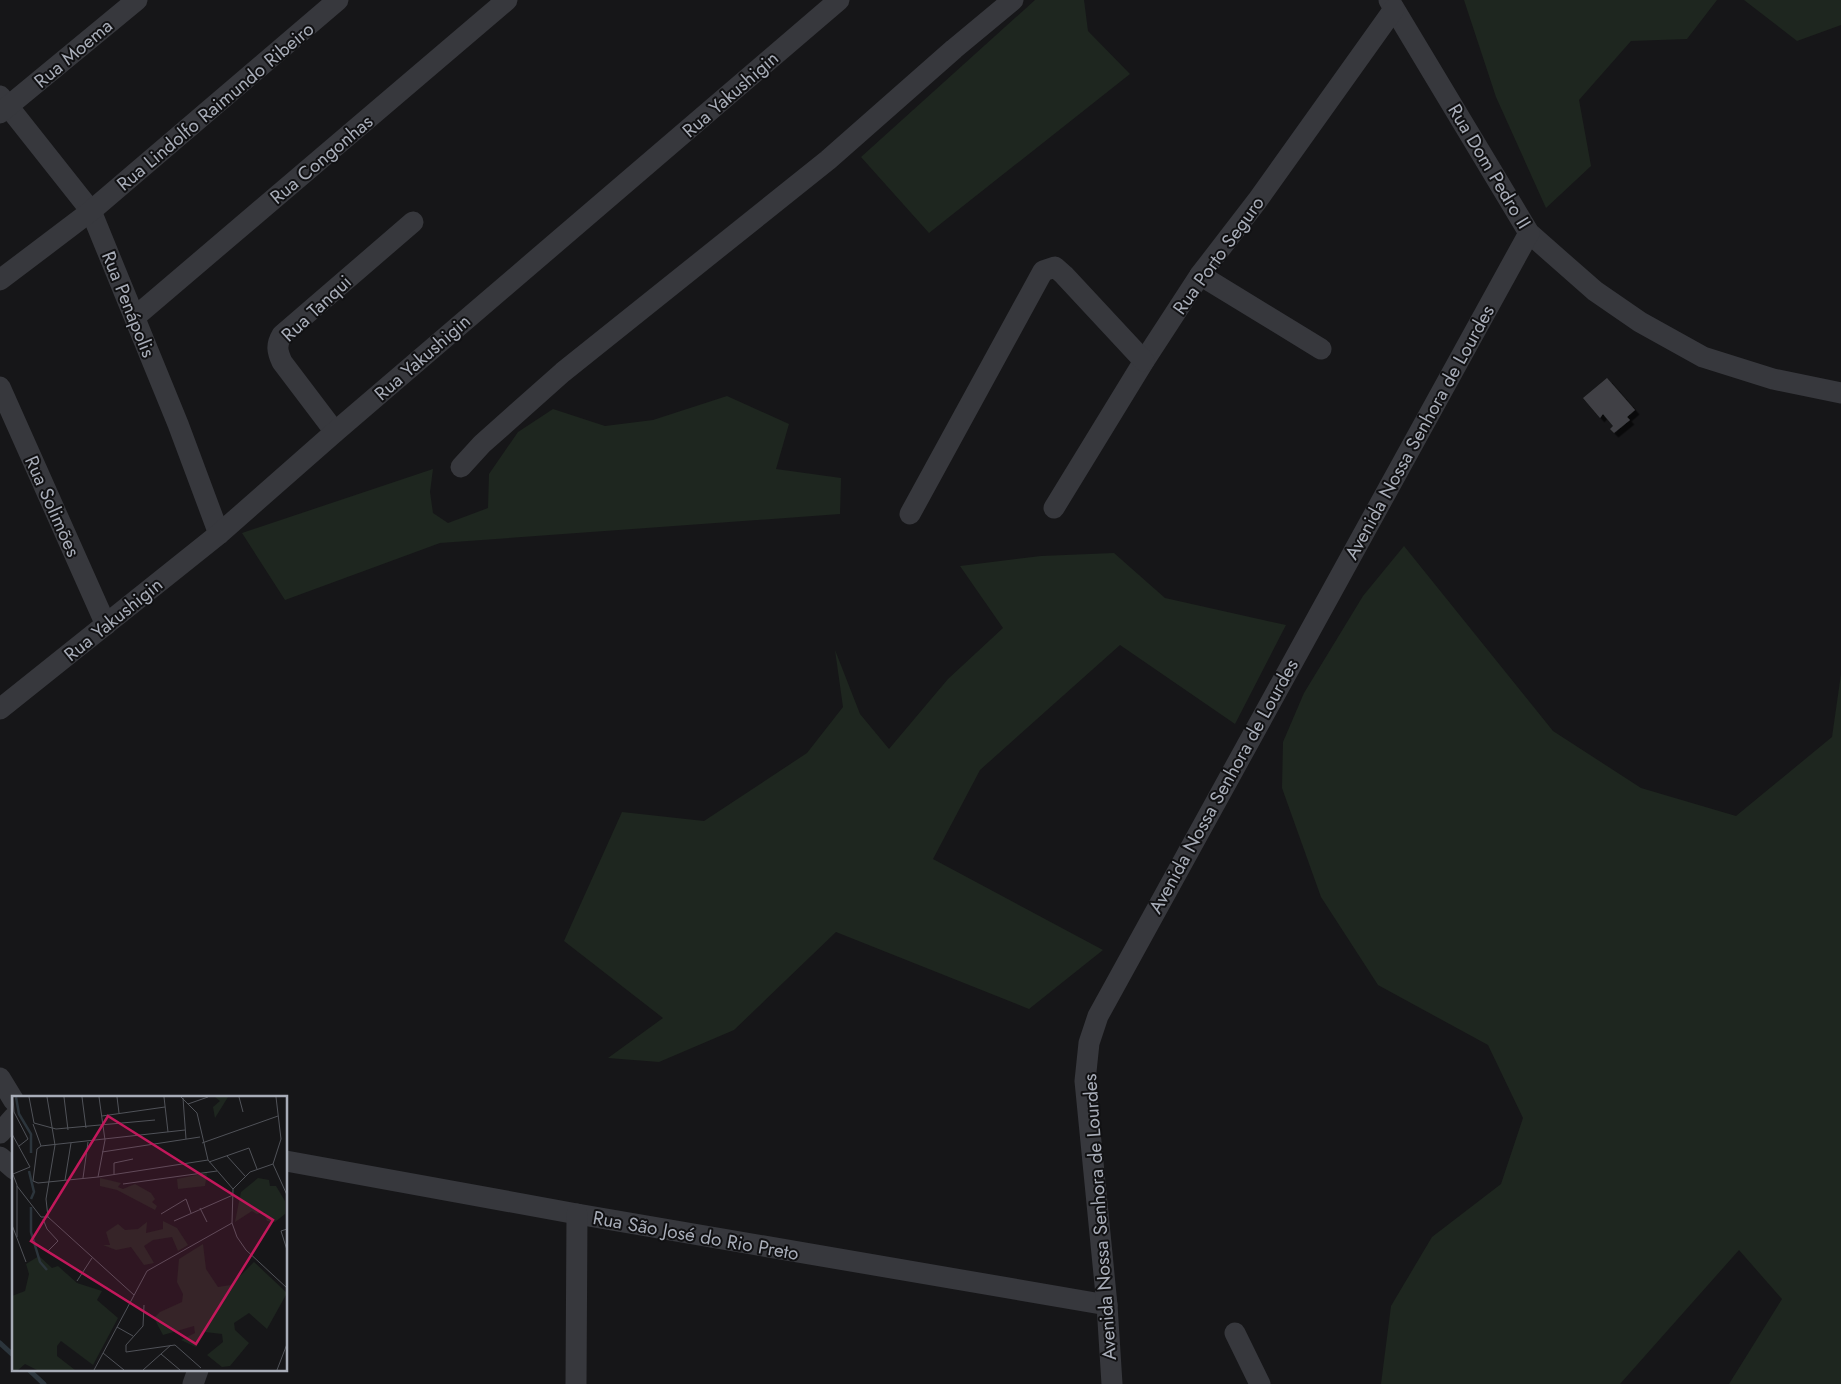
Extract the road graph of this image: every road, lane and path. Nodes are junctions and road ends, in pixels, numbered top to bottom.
1 (137, 0) edge
2 (338, 0) edge
3 (507, 0) edge
4 (840, 0) edge
5 (1013, 0) edge
6 (1392, 5) edge
7 (3, 105) edge
8 (91, 211) junction
9 (413, 222) dead end
10 (1529, 233) junction
11 (1200, 275) junction
12 (0, 280) edge
13 (134, 317) junction
14 (1321, 349) dead end
15 (1144, 361) junction
16 (0, 387) edge
17 (1841, 393) edge
18 (335, 432) junction
19 (461, 467) dead end
20 (1054, 508) dead end
21 (910, 514) dead end
22 (220, 534) junction
23 (106, 625) junction
24 (0, 709) edge
25 (0, 1078) edge
26 (12, 1098) edge
27 (12, 1119) edge
28 (0, 1133) edge
29 (0, 1157) edge
30 (288, 1161) edge
31 (12, 1167) edge
32 (577, 1214) junction
33 (1107, 1305) junction
34 (1235, 1333) dead end
35 (197, 1372) edge
36 (193, 1384) edge
37 (576, 1384) edge
38 (1112, 1384) edge
39 (1260, 1384) edge

1 - 7 street, Rua Moema
2 - 8 street, Rua Lindolfo Raimundo Ribeiro
3 - 13 street, Rua Congonhas
4 - 18 street, Rua Yakushigin
5 - 19 street
6 - 10 street, Rua Dom Pedro II
6 - 11 street, Rua Porto Seguro
7 - 8 street, Rua Penápolis
8 - 12 street, Rua Lindolfo Raimundo Ribeiro
8 - 13 street, Rua Penápolis
9 - 18 street, Rua Tanqui
10 - 17 street, Rua Dom Pedro II
10 - 33 street, Avenida Nossa Senhora de Lourdes
11 - 14 street
11 - 15 street, Rua Porto Seguro
13 - 22 street, Rua Penápolis
15 - 20 street, Rua Porto Seguro
15 - 21 street
16 - 23 street, Rua Solimões
18 - 22 street, Rua Yakushigin
22 - 23 street, Rua Yakushigin
23 - 24 street, Rua Yakushigin
25 - 26 street
27 - 28 street
29 - 31 street
30 - 32 street, Rua São José do Rio Preto
32 - 33 street, Rua São José do Rio Preto
32 - 37 street
33 - 38 street, Avenida Nossa Senhora de Lourdes
34 - 39 street
35 - 36 street

